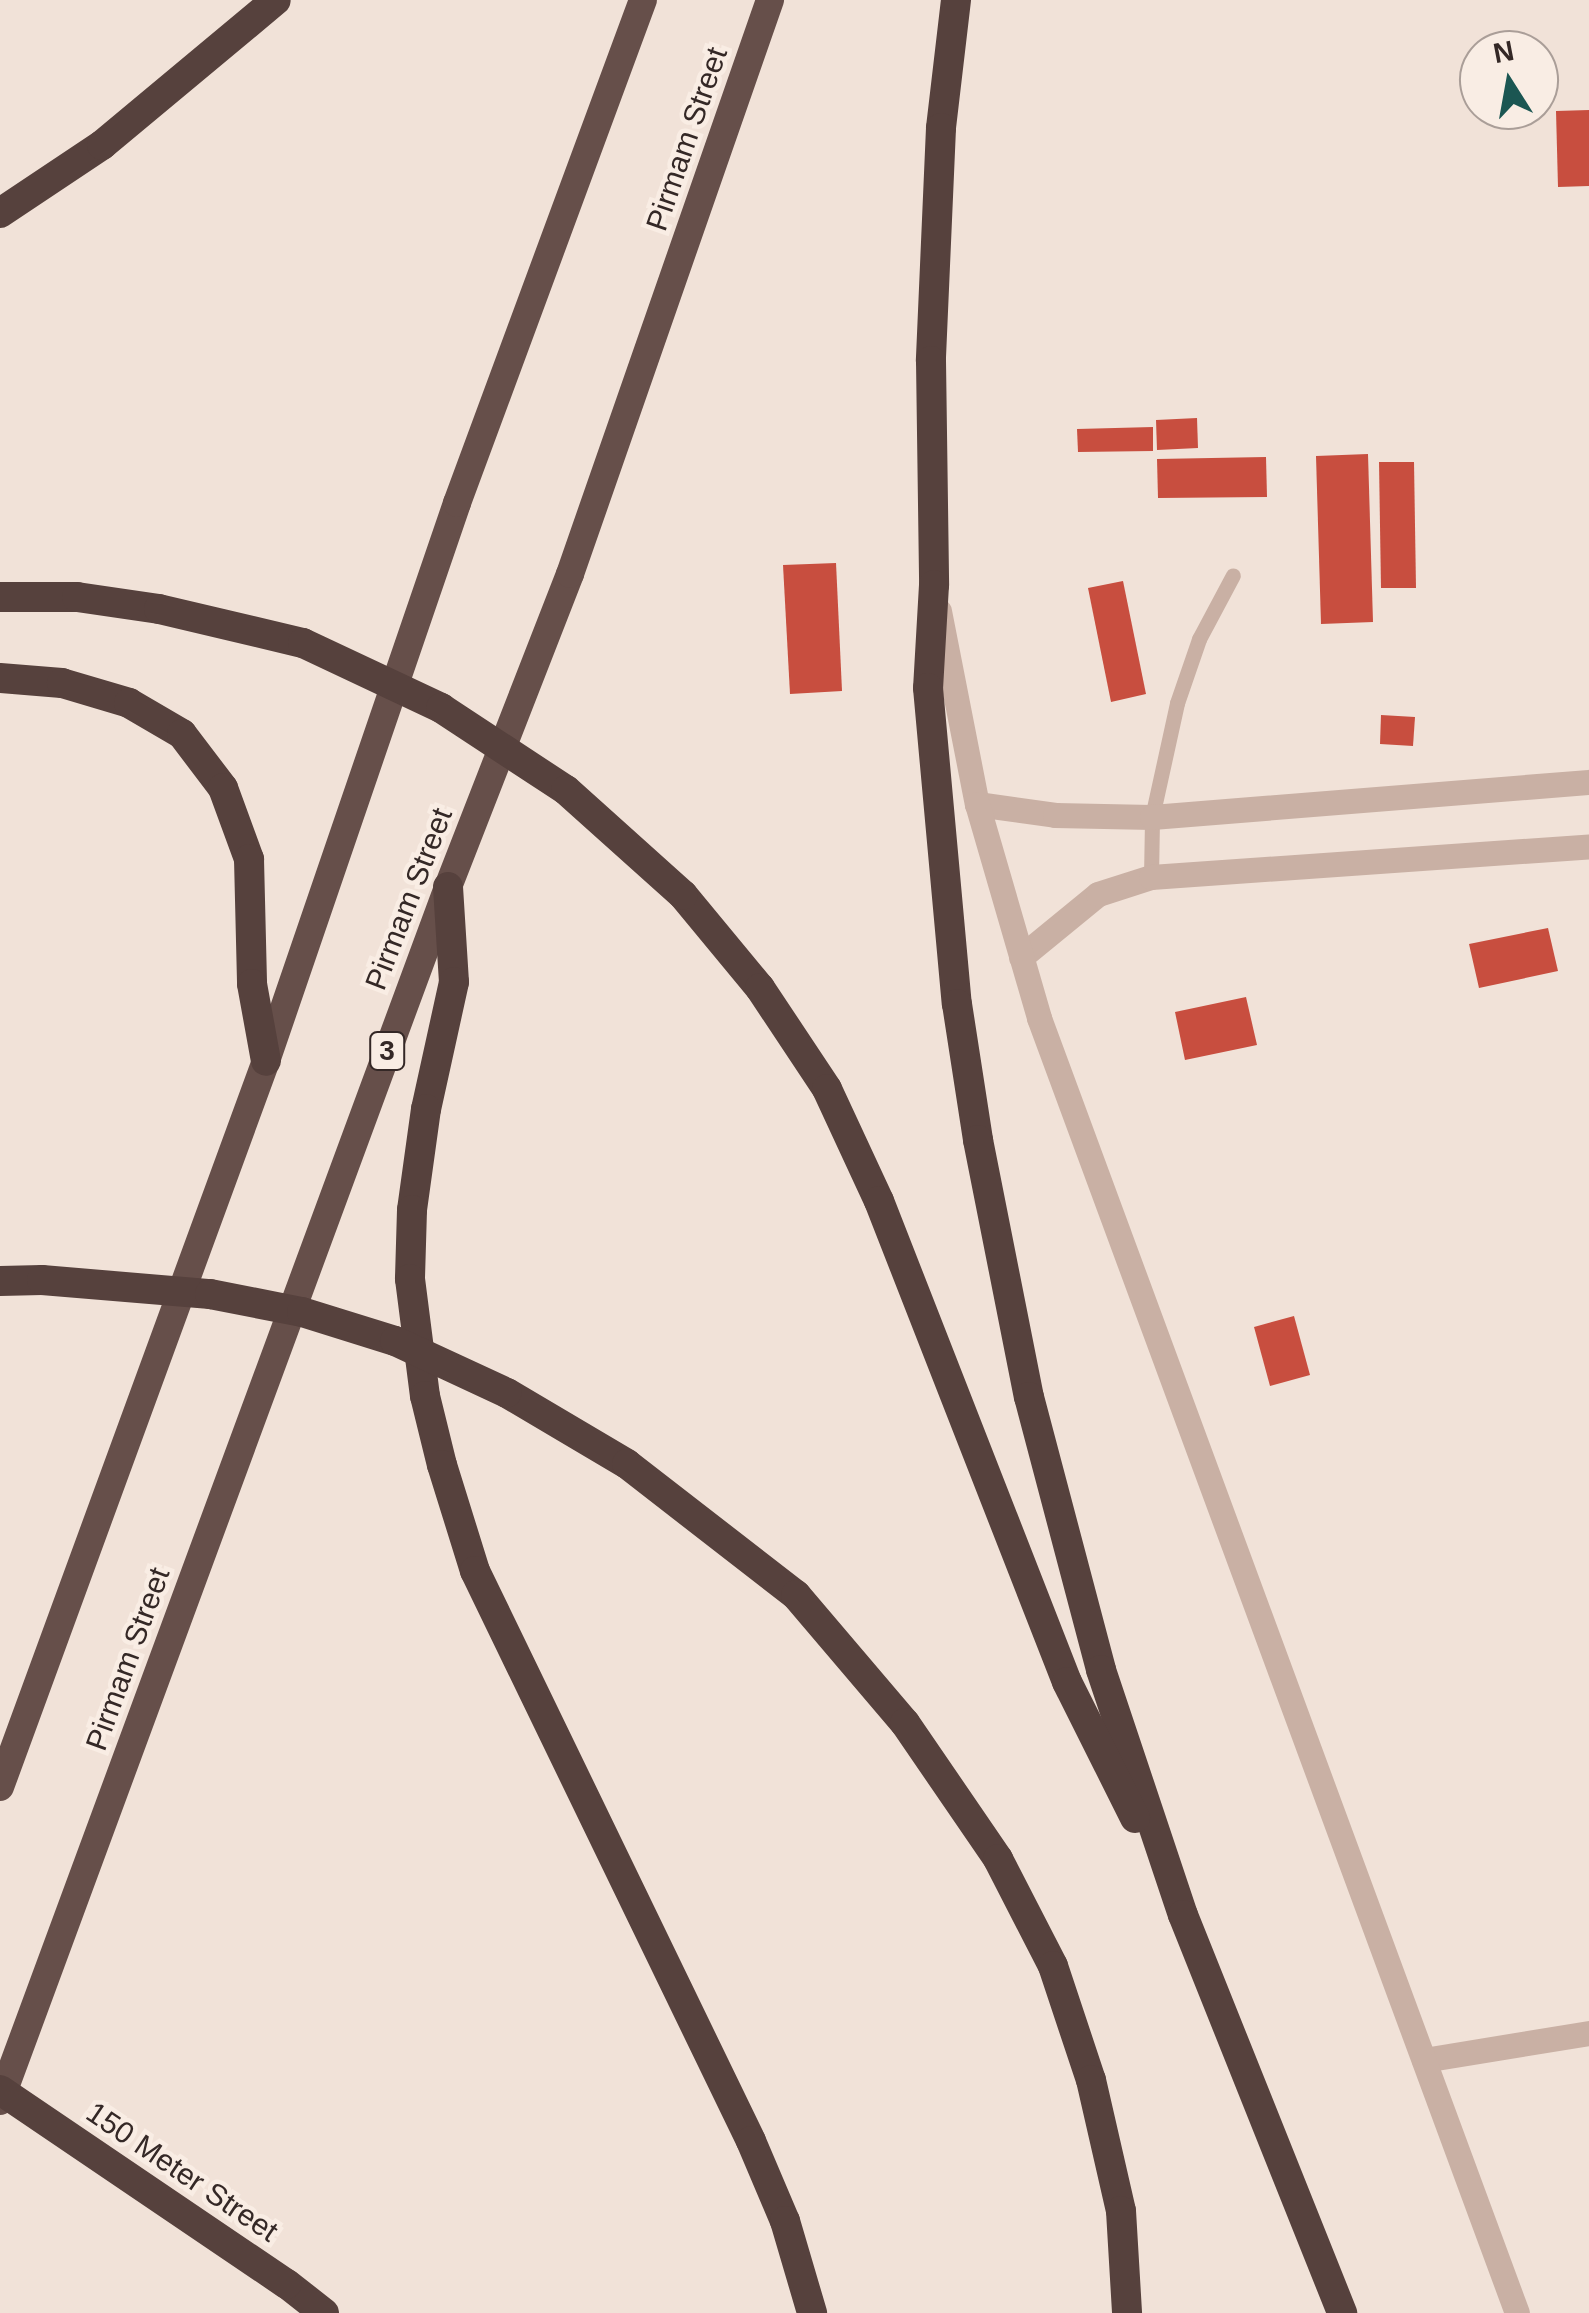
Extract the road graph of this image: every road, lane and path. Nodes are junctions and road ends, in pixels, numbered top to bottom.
1 (276, 0) edge
2 (643, 0) edge
3 (770, 0) edge
4 (956, 0) edge
5 (0, 213) edge
6 (1234, 574) dead end
7 (934, 585) junction
8 (0, 597) edge
9 (0, 678) edge
10 (1589, 782) edge
11 (977, 804) junction
12 (1152, 817) junction
13 (1589, 846) edge
14 (1151, 878) junction
15 (448, 887) junction
16 (1021, 957) junction
17 (266, 1061) junction
18 (0, 1281) edge
19 (0, 1787) edge
20 (1182, 1915) junction
21 (1589, 2034) edge
22 (1424, 2060) junction
23 (0, 2090) edge
24 (0, 2101) edge
25 (1130, 2306) edge
26 (324, 2313) edge
27 (812, 2313) edge
28 (1342, 2313) edge
29 (1517, 2313) edge

1 - 5 highway
2 - 17 highway
3 - 15 highway, Pirmam Street / 3
4 - 7 highway
6 - 12 lane
7 - 11 street
7 - 20 highway
8 - 20 highway, bridge
9 - 17 highway
10 - 12 street
11 - 12 street
11 - 16 street
12 - 14 lane
13 - 14 street
14 - 16 street
15 - 24 highway, Pirmam Street / 3
15 - 27 highway
16 - 22 street
17 - 19 highway
18 - 25 highway, bridge
20 - 28 highway
21 - 22 street
22 - 29 street
23 - 26 highway, 150 Meter Street, bridge

